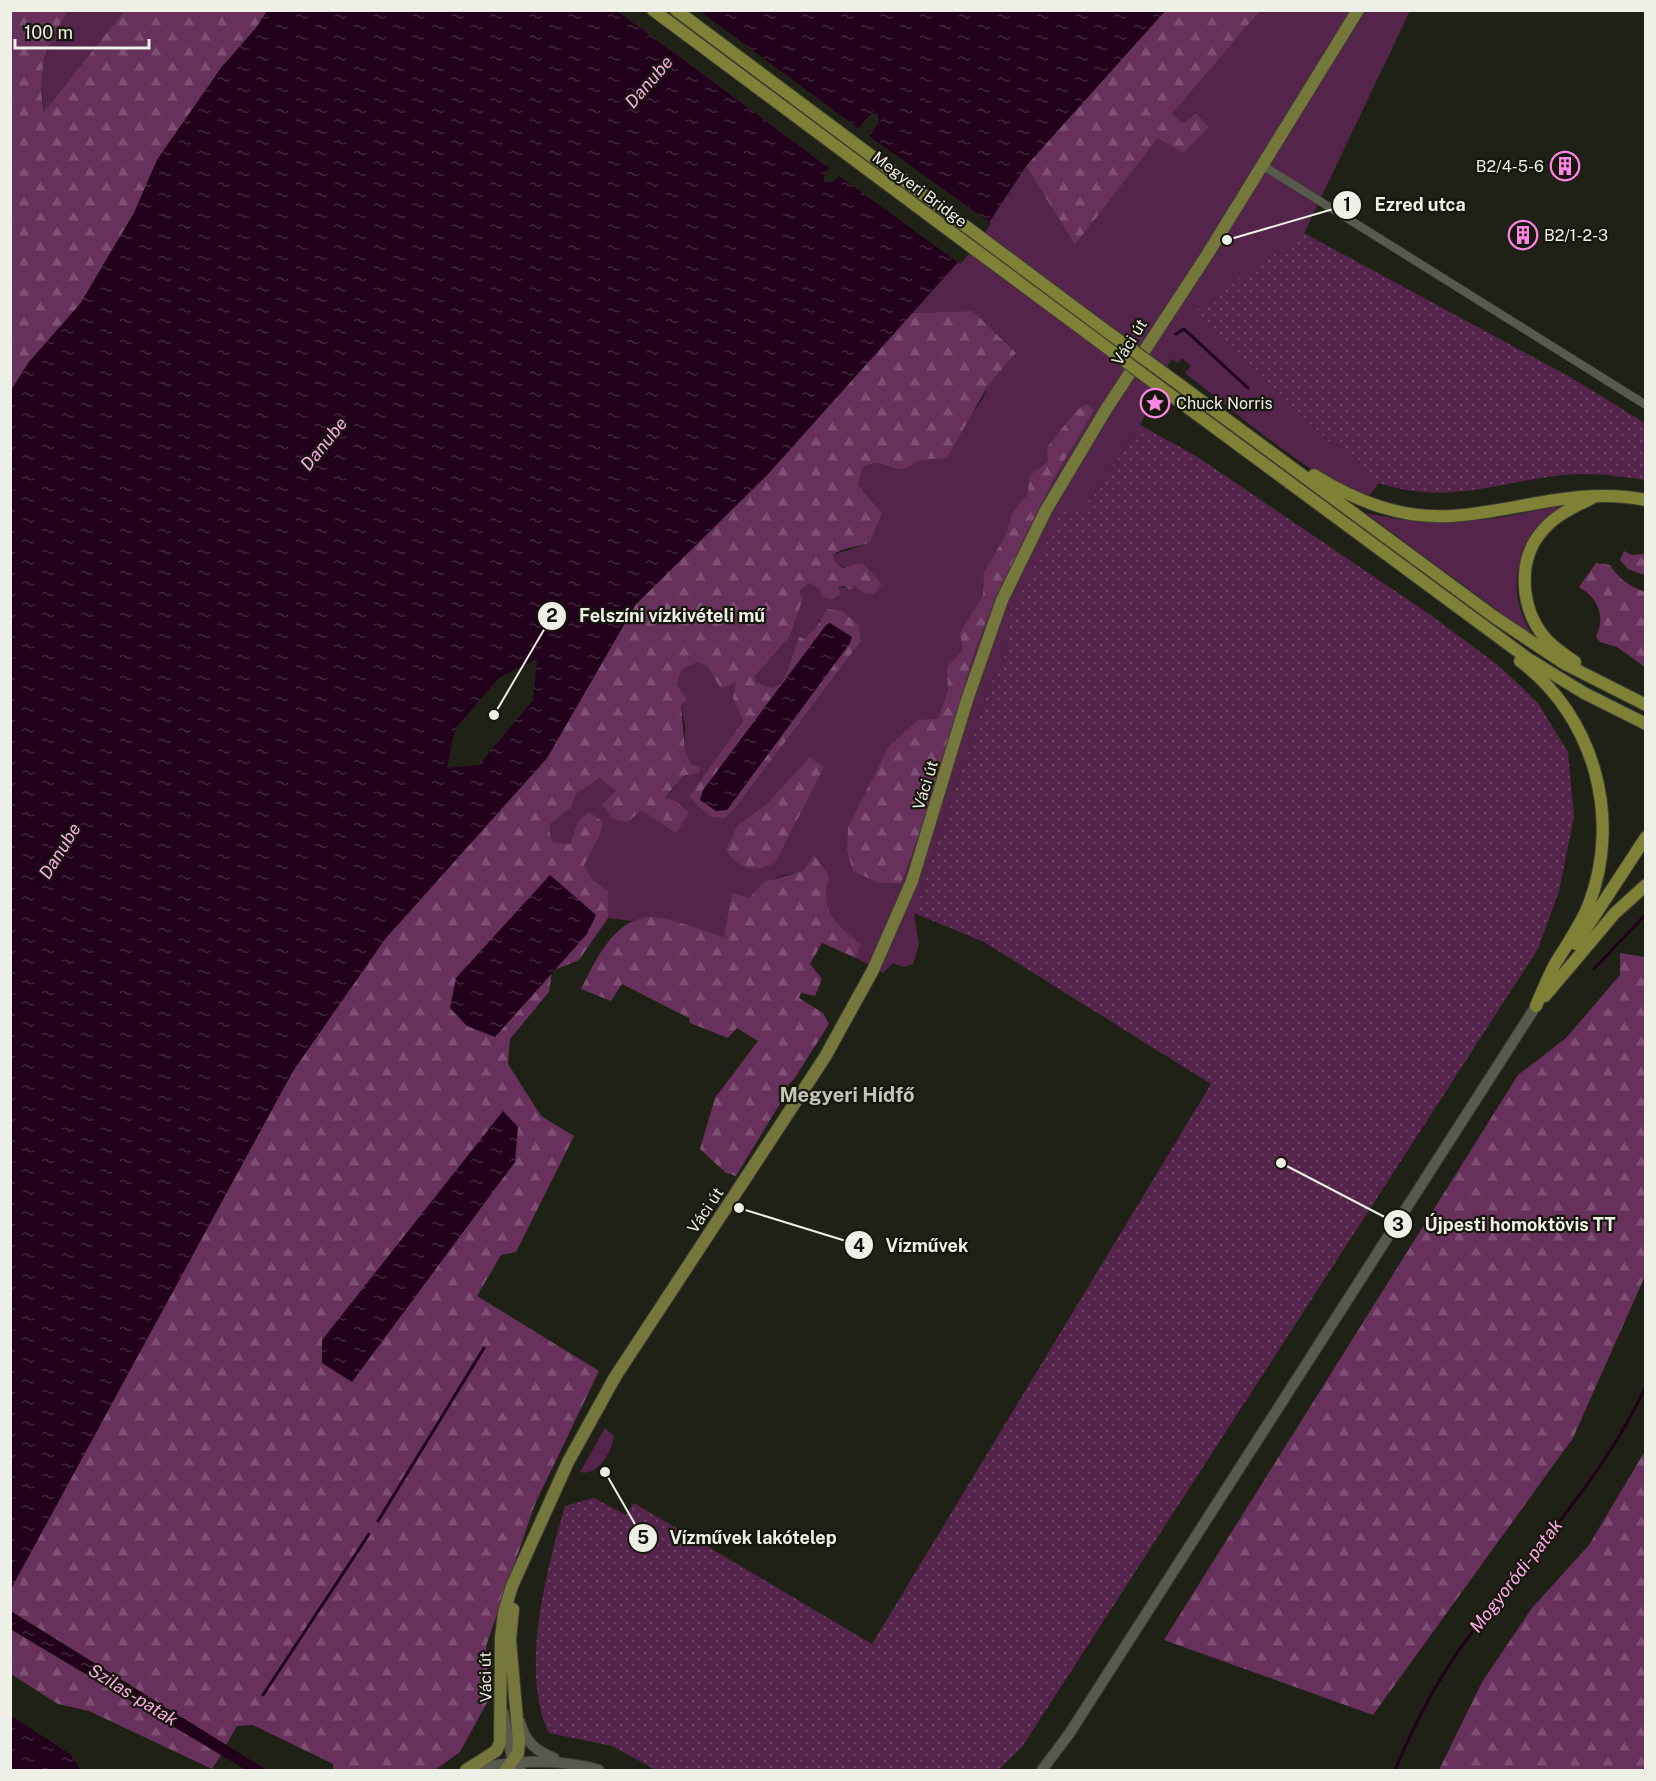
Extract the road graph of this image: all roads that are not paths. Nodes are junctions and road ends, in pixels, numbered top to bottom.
1 (653, 10) edge
2 (676, 10) edge
3 (1358, 10) edge
4 (1262, 165) junction
5 (1646, 405) edge
6 (1285, 462) junction
7 (1596, 496) junction
8 (1646, 500) edge
9 (1465, 615) junction
10 (1588, 676) junction
11 (1646, 705) edge
12 (1646, 724) edge
13 (1646, 837) edge
14 (1646, 885) edge
15 (1536, 1006) junction
16 (521, 1569) junction
17 (502, 1706) junction
18 (517, 1709) junction
19 (563, 1762) junction
20 (514, 1768) edge
21 (466, 1770) edge
22 (599, 1770) edge
23 (1042, 1770) edge

1 - 9 highway, Megyeri Bridge, bridge
2 - 6 highway, Megyeri Bridge, bridge
3 - 4 main road, Váci út
4 - 5 street
4 - 16 main road, Váci út
6 - 7 highway
6 - 10 highway
7 - 8 highway
7 - 10 highway
9 - 12 highway
9 - 15 highway
10 - 11 highway
13 - 15 highway
14 - 15 highway
15 - 23 main road
16 - 17 main road, Váci út
16 - 18 main road, Váci út
17 - 20 main road
17 - 21 main road, Váci út
18 - 19 main road
18 - 20 main road, Váci út
19 - 20 main road
19 - 22 main road
20 - 21 main road

